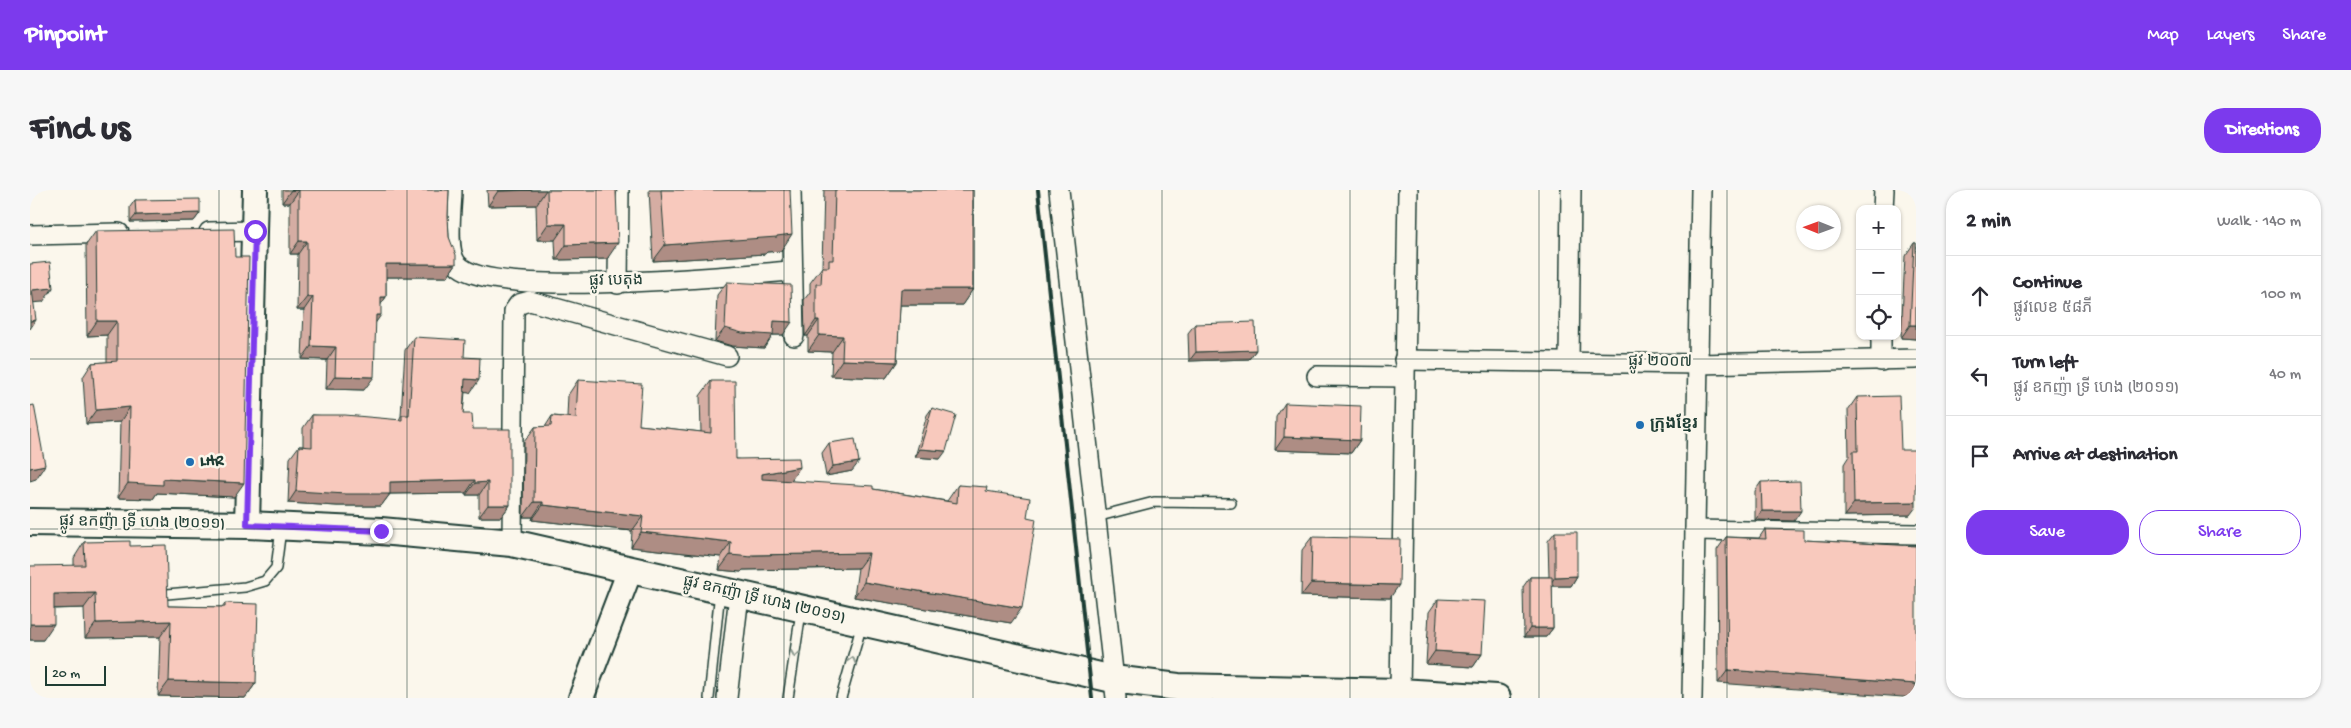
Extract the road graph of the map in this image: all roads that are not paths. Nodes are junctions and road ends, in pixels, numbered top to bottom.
1 (255, 190) edge
2 (452, 190) edge
3 (619, 190) edge
4 (791, 190) edge
5 (1060, 190) edge
6 (1408, 190) edge
7 (1571, 190) edge
8 (1702, 190) edge
9 (1884, 190) edge
10 (1883, 205) edge
11 (255, 231) junction
12 (187, 232) edge
13 (138, 233) edge
14 (30, 235) edge
15 (791, 272) junction
16 (618, 284) junction
17 (794, 336) edge
18 (1881, 340) edge
19 (727, 356) dead end
20 (1916, 359) edge
21 (1881, 360) junction
22 (1569, 362) junction
23 (1698, 364) junction
24 (1404, 369) junction
25 (1317, 376) dead end
26 (1231, 503) dead end
27 (1096, 517) junction
28 (30, 522) edge
29 (247, 525) junction
30 (282, 527) junction
31 (1695, 530) junction
32 (1916, 534) edge
33 (512, 543) junction
34 (630, 570) junction
35 (729, 593) junction
36 (167, 594) edge
37 (802, 609) junction
38 (862, 623) junction
39 (1115, 689) edge
40 (1400, 692) junction
41 (580, 698) edge
42 (709, 698) edge
43 (727, 698) edge
44 (788, 698) edge
45 (841, 698) edge
46 (1497, 698) edge
47 (1692, 698) edge

1 - 11 street
2 - 16 street, ផ្លូវ បេតុង
3 - 16 street
4 - 15 street
5 - 27 street
6 - 24 street
7 - 22 street
8 - 23 street
9 - 10 street
11 - 12 street
11 - 29 street
13 - 14 street
15 - 16 street, ផ្លូវ បេតុង
15 - 17 street
18 - 21 street
19 - 33 street
20 - 21 street, ផ្លូវ ២០០៧
21 - 23 street, ផ្លូវ ២០០៧
22 - 23 street, ផ្លូវ ២០០៧
22 - 24 street, ផ្លូវ ២០០៧
23 - 31 street
24 - 25 street, ផ្លូវ ២០០៧
24 - 40 street
26 - 27 lane
27 - 39 street
28 - 29 main road, ផ្លូវ ឧកញ៉ា ទ្រី ហេង (២០១១)
29 - 30 main road, ផ្លូវ ឧកញ៉ា ទ្រី ហេង (២០១១)
30 - 33 main road, ផ្លូវ ឧកញ៉ា ទ្រី ហេង (២០១១)
30 - 36 lane
31 - 32 street
31 - 47 street
33 - 34 main road, ផ្លូវ ឧកញ៉ា ទ្រី ហេង (២០១១)
34 - 35 main road, ផ្លូវ ឧកញ៉ា ទ្រី ហេង (២០១១)
34 - 41 street
35 - 37 main road, ផ្លូវ ឧកញ៉ា ទ្រី ហេង (២០១១)
35 - 42 lane
35 - 43 street
37 - 38 main road, ផ្លូវ ឧកញ៉ា ទ្រី ហេង (២០១១)
37 -> 44 lane
38 - 39 main road, ផ្លូវ ឧកញ៉ា ទ្រី ហេង (២០១១)
45 -> 38 lane
39 - 40 main road, ផ្លូវ ឧកញ៉ា ទ្រី ហេង (២០១១)
40 - 46 main road, ផ្លូវ ឧកញ៉ា ទ្រី ហេង (២០១១)

